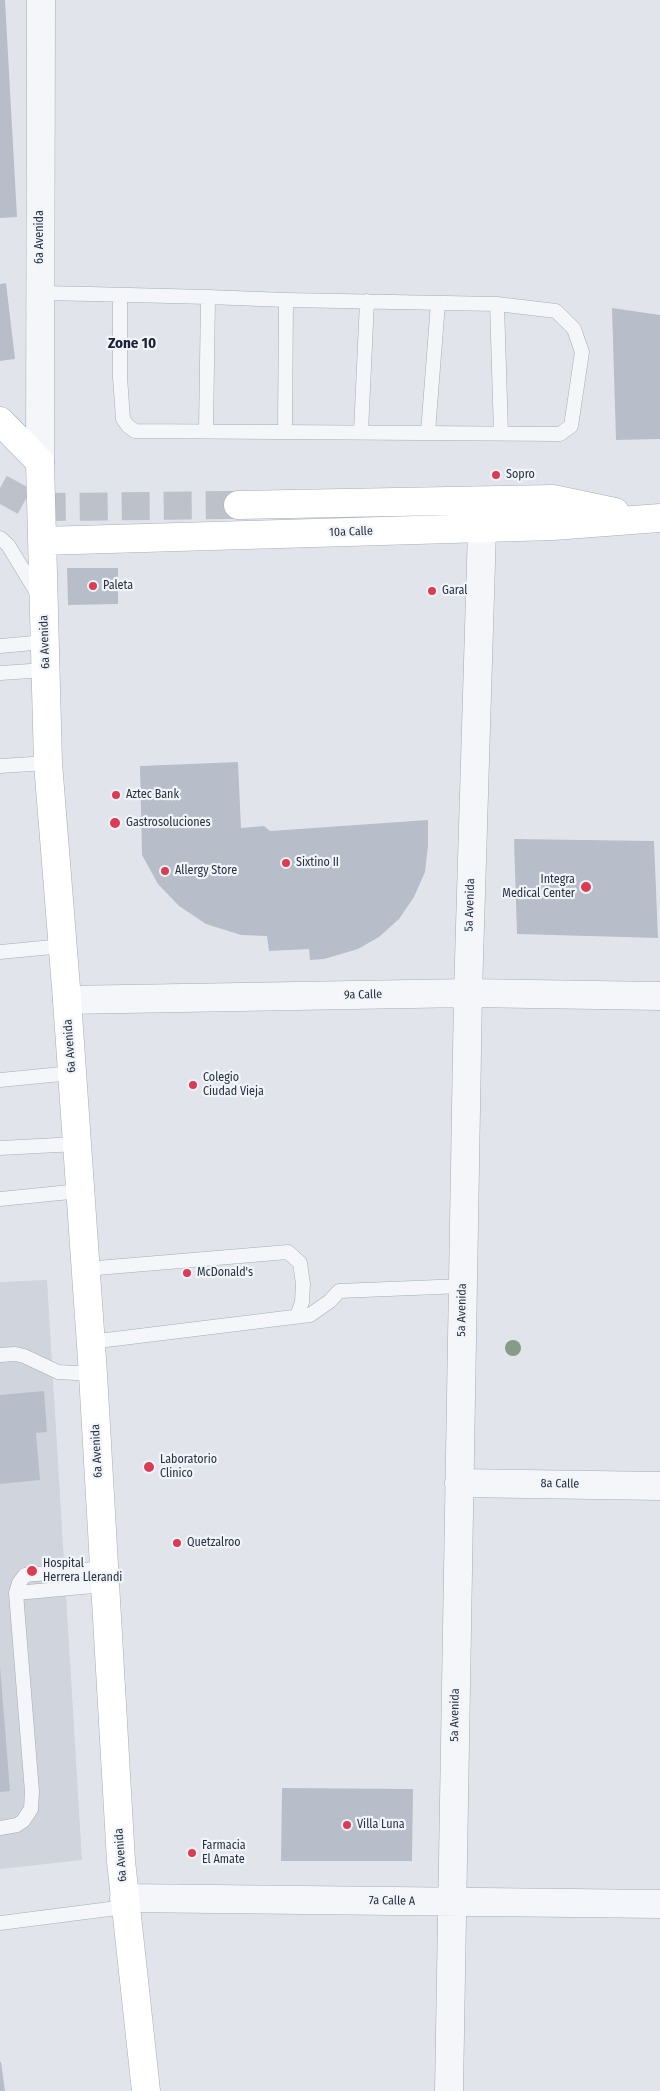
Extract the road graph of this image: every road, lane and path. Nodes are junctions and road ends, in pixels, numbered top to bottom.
1 (41, 0) edge
2 (40, 293) junction
3 (120, 295) junction
4 (208, 297) junction
5 (286, 300) junction
6 (367, 301) junction
7 (438, 303) junction
8 (496, 304) junction
9 (0, 421) edge
10 (206, 431) junction
11 (286, 431) junction
12 (361, 432) junction
13 (428, 432) junction
14 (501, 433) junction
15 (40, 462) junction
16 (238, 505) tunnel mouth
17 (653, 518) edge
18 (482, 529) junction
19 (0, 538) edge
20 (42, 541) junction
21 (44, 603) junction
22 (45, 642) junction
23 (0, 646) edge
24 (46, 670) junction
25 (0, 673) edge
26 (48, 763) junction
27 (0, 766) edge
28 (63, 946) junction
29 (0, 952) edge
30 (468, 993) junction
31 (660, 996) edge
32 (67, 1000) junction
33 (72, 1074) junction
34 (0, 1080) edge
35 (77, 1144) junction
36 (0, 1148) edge
37 (80, 1191) junction
38 (0, 1199) edge
39 (85, 1269) junction
40 (463, 1286) junction
41 (297, 1316) junction
42 (90, 1342) junction
43 (0, 1355) edge
44 (93, 1374) junction
45 (459, 1483) junction
46 (660, 1486) edge
47 (104, 1577) junction
48 (0, 1828) edge
49 (124, 1902) junction
50 (452, 1902) junction
51 (660, 1904) edge
52 (0, 1923) edge
53 (146, 2091) edge
54 (448, 2091) edge

1 - 2 street, 6a Avenida
2 - 3 lane
2 - 15 street, 6a Avenida
3 - 4 lane
3 - 10 lane
4 - 5 lane
4 - 10 lane
5 - 6 lane
5 - 11 lane
6 - 7 lane
6 - 12 lane
7 - 8 lane
7 - 13 lane
8 - 14 lane
8 - 14 lane
9 - 15 main road
10 - 11 lane
11 - 12 lane
12 - 13 lane
13 - 14 lane
15 - 20 main road, 6a Avenida
16 - 17 main road
17 - 18 main road, 10a Calle
18 - 20 main road, 10a Calle
18 - 30 street, 5a Avenida
19 - 21 lane
20 - 21 main road, 6a Avenida
21 - 22 main road, 6a Avenida
22 - 23 lane
22 - 24 main road, 6a Avenida
24 - 25 lane
24 - 26 main road, 6a Avenida
26 - 27 lane
26 - 28 main road, 6a Avenida
28 - 29 lane
28 - 32 main road, 6a Avenida
30 - 31 street, 9a Calle
30 - 32 street, 9a Calle
30 - 40 street, 5a Avenida
32 - 33 main road, 6a Avenida
33 - 34 lane
33 - 35 main road, 6a Avenida
35 - 36 lane
35 - 37 main road, 6a Avenida
37 - 38 lane
37 - 39 main road, 6a Avenida
39 - 41 lane
39 - 42 main road, 6a Avenida
40 - 41 lane
40 - 45 street, 5a Avenida
41 - 42 lane
42 - 44 main road, 6a Avenida
43 - 44 lane
44 - 47 main road, 6a Avenida
45 - 46 street, 8a Calle
45 - 50 street, 5a Avenida
47 - 48 lane
47 - 49 main road, 6a Avenida
49 - 50 street, 7a Calle A
49 - 52 lane
49 - 53 main road, 6a Avenida
50 - 51 street, 7a Calle A
50 - 54 street, 5a Avenida

